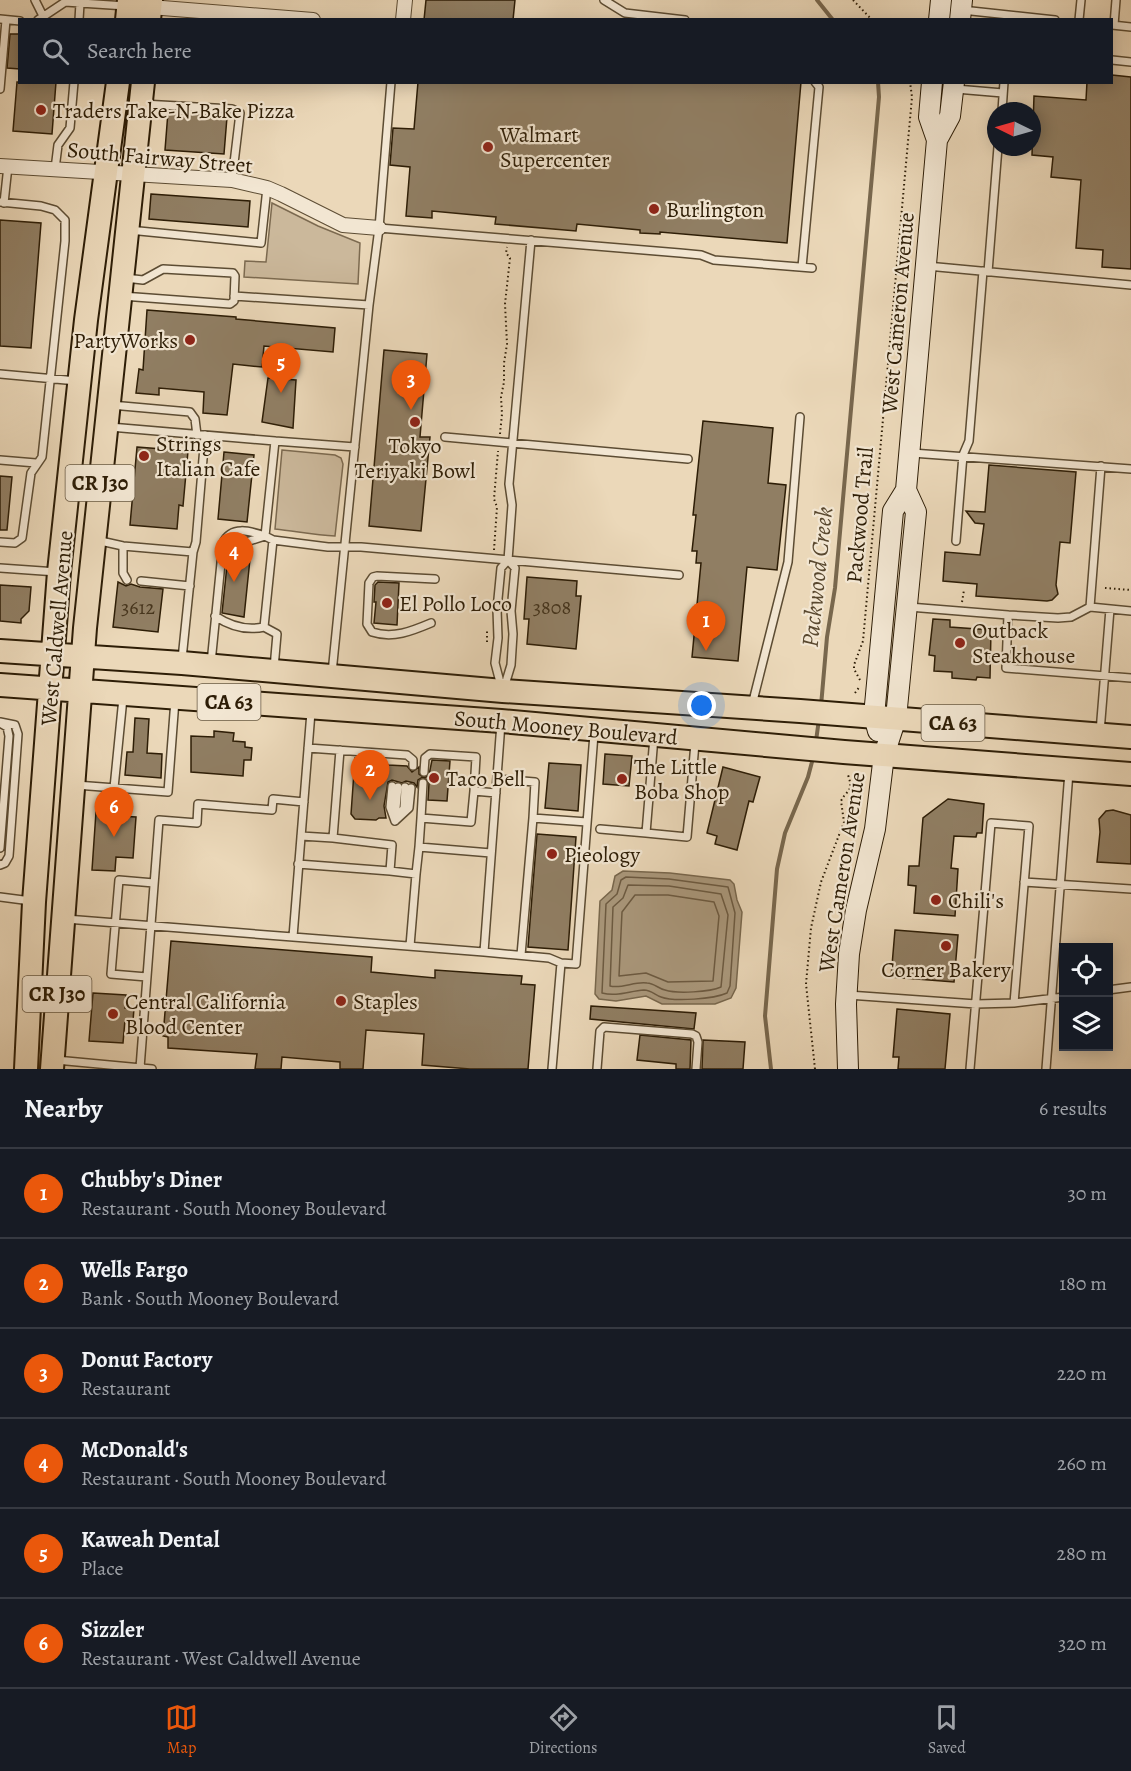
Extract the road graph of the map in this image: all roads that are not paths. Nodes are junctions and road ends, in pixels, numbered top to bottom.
1 (35, 0) edge
2 (405, 0) edge
3 (604, 0) edge
4 (941, 0) edge
5 (1081, 0) edge
6 (1116, 0) edge
7 (80, 3) junction
8 (139, 9) edge
9 (961, 10) edge
10 (212, 16) edge
11 (40, 18) edge
12 (79, 18) edge
13 (262, 18) edge
14 (403, 18) edge
15 (668, 18) edge
16 (939, 18) edge
17 (1036, 18) edge
18 (1079, 18) edge
19 (3, 20) edge
20 (18, 21) edge
21 (1113, 25) edge
22 (1131, 27) edge
23 (1, 50) edge
24 (1113, 60) edge
25 (1131, 62) edge
26 (74, 84) edge
27 (118, 84) edge
28 (130, 84) edge
29 (391, 84) edge
30 (817, 84) edge
31 (932, 84) edge
32 (1004, 84) edge
33 (954, 86) edge
34 (0, 89) edge
35 (142, 93) edge
36 (1003, 93) junction
37 (1002, 102) edge
38 (937, 140) junction
39 (997, 156) edge
40 (4, 166) edge
41 (56, 169) junction
42 (106, 172) junction
43 (133, 173) junction
44 (231, 180) junction
45 (267, 188) junction
46 (2, 202) edge
47 (379, 228) junction
48 (127, 230) junction
49 (531, 240) junction
50 (925, 266) junction
51 (802, 267) junction
52 (812, 268) dead end
53 (985, 272) junction
54 (1131, 285) edge
55 (121, 287) junction
56 (234, 296) junction
57 (369, 305) junction
58 (0, 374) edge
59 (49, 380) junction
60 (80, 382) junction
61 (107, 416) junction
62 (800, 417) dead end
63 (197, 435) junction
64 (205, 435) junction
65 (445, 437) dead end
66 (274, 441) junction
67 (513, 442) junction
68 (355, 447) junction
69 (909, 452) junction
70 (963, 455) junction
71 (688, 459) dead end
72 (0, 460) edge
73 (36, 463) junction
74 (1101, 466) junction
75 (1131, 469) edge
76 (906, 490) junction
77 (265, 536) junction
78 (94, 540) junction
79 (273, 540) junction
80 (956, 541) dead end
81 (0, 542) edge
82 (123, 546) junction
83 (346, 546) junction
84 (193, 552) junction
85 (221, 557) junction
86 (508, 560) junction
87 (0, 568) edge
88 (59, 572) junction
89 (680, 575) dead end
90 (435, 579) dead end
91 (127, 580) dead end
92 (141, 581) dead end
93 (190, 586) junction
94 (907, 607) junction
95 (1090, 607) junction
96 (1110, 609) junction
97 (1131, 611) edge
98 (1008, 615) junction
99 (215, 616) junction
100 (431, 623) dead end
101 (264, 627) junction
102 (0, 651) edge
103 (52, 654) junction
104 (83, 656) junction
105 (182, 663) junction
106 (210, 665) junction
107 (274, 670) junction
108 (332, 676) junction
109 (1105, 676) junction
110 (1131, 678) edge
111 (0, 685) edge
112 (50, 689) junction
113 (81, 691) junction
114 (502, 691) junction
115 (123, 694) junction
116 (175, 698) junction
117 (701, 704) junction
118 (751, 707) junction
119 (311, 708) junction
120 (885, 717) junction
121 (501, 721) junction
122 (0, 722) edge
123 (595, 729) junction
124 (654, 734) junction
125 (1100, 735) junction
126 (1131, 737) edge
127 (696, 738) junction
128 (308, 748) junction
129 (340, 750) junction
130 (401, 755) junction
131 (884, 755) junction
132 (1131, 761) edge
133 (1069, 769) junction
134 (424, 772) dead end
135 (1099, 772) junction
136 (1131, 774) edge
137 (497, 779) junction
138 (423, 783) dead end
139 (74, 784) junction
140 (401, 787) joint
141 (114, 788) junction
142 (474, 791) junction
143 (496, 793) junction
144 (303, 802) junction
145 (421, 818) junction
146 (533, 818) junction
147 (587, 822) junction
148 (600, 829) dead end
149 (646, 833) junction
150 (301, 836) junction
151 (333, 838) junction
152 (419, 847) junction
153 (0, 848) edge
154 (491, 853) junction
155 (298, 864) junction
156 (0, 865) edge
157 (390, 872) junction
158 (416, 874) junction
159 (1024, 882) junction
160 (154, 883) junction
161 (1061, 885) junction
162 (1131, 889) edge
163 (0, 897) edge
164 (34, 902) junction
165 (63, 919) junction
166 (115, 923) junction
167 (151, 926) junction
168 (293, 937) junction
169 (410, 946) junction
170 (484, 952) junction
171 (521, 955) junction
172 (561, 963) junction
173 (147, 977) junction
174 (1131, 987) edge
175 (1113, 989) edge
176 (846, 995) junction
177 (1059, 998) edge
178 (1052, 999) junction
179 (1014, 1003) junction
180 (976, 1004) junction
181 (52, 1064) edge
182 (140, 1068) edge
183 (26, 1069) edge
184 (152, 1069) edge
185 (552, 1069) edge
186 (597, 1069) edge
187 (696, 1069) edge
188 (848, 1069) edge
189 (970, 1069) edge
190 (1046, 1069) edge

1 - 11 lane
2 - 14 street
3 - 15 lane
4 - 16 street
5 - 18 lane
6 - 21 lane
7 - 8 lane
7 - 11 lane
7 - 12 lane
8 - 10 street
9 - 17 lane
10 - 13 street
19 - 20 lane
19 - 23 lane
21 - 22 lane
23 - 34 lane
24 - 25 lane
26 - 41 lane
27 - 42 main road, West Caldwell Avenue / CR J30
28 - 43 main road
29 - 47 lane
30 - 51 lane
31 - 38 street, West Cameron Avenue
32 - 36 lane
33 - 36 lane
33 - 38 street, West Cameron Avenue
35 - 43 main road, West Caldwell Avenue / CR J30
35 - 44 lane
36 - 37 lane
38 - 50 street, West Cameron Avenue
39 - 53 lane
40 - 41 street, South Fairway Street
40 - 46 lane
41 - 42 street, South Fairway Street
42 - 43 street, South Fairway Street
42 - 60 main road, West Caldwell Avenue / CR J30
43 - 44 street, South Fairway Street
43 - 48 main road, West Caldwell Avenue / CR J30
44 - 45 street, South Fairway Street
45 - 47 street, South Fairway Street
45 - 48 lane
46 - 59 lane
47 - 49 lane
47 - 57 lane
48 - 55 main road, West Caldwell Avenue / CR J30
49 - 51 lane
49 - 67 lane
50 - 53 lane
50 - 69 street, West Cameron Avenue
51 - 52 lane
53 - 54 lane
53 - 70 lane
55 - 56 lane
55 - 56 lane
55 - 61 main road, West Caldwell Avenue / CR J30
56 - 57 lane
57 - 68 lane
58 - 59 lane
59 - 60 lane
59 - 73 lane
60 - 88 main road, West Caldwell Avenue / CR J30
61 - 63 lane
61 - 63 lane
61 - 78 main road, West Caldwell Avenue / CR J30
62 - 118 lane
63 - 64 lane
64 - 66 lane
64 - 84 lane
65 - 67 lane
66 - 68 lane
66 - 77 lane
67 - 71 lane
67 - 86 lane
68 - 83 lane
69 - 70 lane
69 - 76 street, West Cameron Avenue
70 - 74 lane
70 - 80 lane
72 - 73 lane
73 - 81 lane
74 - 75 lane
74 - 95 lane
76 - 94 street, West Cameron Avenue
76 - 120 street, West Cameron Avenue
77 - 79 lane
77 - 85 lane
77 - 85 lane
78 - 82 lane
78 - 104 main road, West Caldwell Avenue / CR J30
79 - 83 lane
79 - 101 lane
82 - 84 lane
82 - 91 lane
83 - 86 lane
83 - 108 lane
84 - 93 lane
85 - 99 lane
86 - 89 lane
86 - 114 lane
86 - 114 lane
87 - 88 lane
88 - 103 main road, West Caldwell Avenue / CR J30
90 - 100 lane
92 - 93 lane
93 - 105 lane
94 - 98 lane
94 - 120 street, West Cameron Avenue
95 - 96 lane
95 - 98 lane
96 - 97 lane
96 - 109 lane
98 - 109 lane
99 - 101 lane
99 - 106 lane
101 - 107 lane
102 - 103 main road, South Mooney Boulevard / CA 63
103 - 104 main road, South Mooney Boulevard / CA 63
103 - 112 main road, West Caldwell Avenue / CR J30
104 - 105 main road, South Mooney Boulevard / CA 63
104 - 113 main road, West Caldwell Avenue / CR J30
105 - 106 main road, South Mooney Boulevard / CA 63
106 - 107 main road, South Mooney Boulevard / CA 63
107 - 108 main road, South Mooney Boulevard / CA 63
108 - 114 main road, South Mooney Boulevard / CA 63
109 - 110 lane
109 - 125 lane
111 - 112 main road, South Mooney Boulevard / CA 63
112 - 113 main road, South Mooney Boulevard / CA 63
112 - 164 main road, West Caldwell Avenue / CR J30
113 - 115 main road, South Mooney Boulevard / CA 63
113 - 139 main road, West Caldwell Avenue / CR J30
114 - 117 main road, South Mooney Boulevard / CA 63
114 - 119 main road
115 - 116 main road, South Mooney Boulevard / CA 63
115 - 141 lane
116 - 119 main road, South Mooney Boulevard / CA 63
116 - 141 lane
117 - 118 main road, South Mooney Boulevard / CA 63
117 - 121 main road
118 - 120 main road, South Mooney Boulevard / CA 63
119 - 121 main road, South Mooney Boulevard / CA 63
119 - 128 lane
120 - 125 main road, South Mooney Boulevard / CA 63
120 - 131 street, West Cameron Avenue
121 - 123 main road, South Mooney Boulevard / CA 63
121 - 137 lane
122 - 153 lane
122 - 156 lane
123 - 124 main road, South Mooney Boulevard / CA 63
123 - 147 lane
124 - 127 main road, South Mooney Boulevard / CA 63
124 - 149 lane
125 - 126 main road, South Mooney Boulevard / CA 63
127 - 131 main road, South Mooney Boulevard / CA 63
127 - 149 lane
128 - 129 lane
128 - 144 lane
129 - 130 lane
129 - 151 lane
130 - 130 lane
131 - 133 main road, South Mooney Boulevard / CA 63
131 - 176 street, West Cameron Avenue
132 - 135 main road
133 - 135 main road, South Mooney Boulevard / CA 63
133 - 161 lane
134 - 142 lane
135 - 136 main road, South Mooney Boulevard / CA 63
137 - 143 lane
137 - 146 lane
138 - 145 lane
139 - 141 lane
139 - 165 main road, West Caldwell Avenue / CR J30
140 - 140 lane
142 - 143 lane
142 - 145 lane
143 - 154 lane
144 - 150 lane
144 - 160 lane
145 - 152 lane
146 - 147 lane
146 - 171 lane
147 - 172 lane
148 - 149 lane
150 - 151 lane
150 - 155 lane
151 - 157 lane
152 - 154 lane
152 - 158 lane
154 - 170 lane
155 - 157 lane
155 - 168 lane
157 - 158 lane
158 - 169 lane
159 - 161 lane
159 - 179 lane
159 - 180 lane
160 - 166 lane
160 - 167 lane
161 - 162 lane
161 - 178 lane
163 - 164 lane
164 - 183 main road, West Caldwell Avenue / CR J30
165 - 166 lane
165 - 181 main road, West Caldwell Avenue / CR J30
166 - 167 lane
166 - 173 lane
167 - 168 lane
167 - 173 lane
168 - 169 lane
169 - 170 lane
170 - 171 lane
171 - 172 lane
172 - 185 lane
173 - 182 lane
174 - 175 lane
176 - 180 lane
176 - 188 street, West Cameron Avenue
177 - 178 lane
178 - 179 lane
178 - 190 lane
179 - 180 lane
180 - 189 lane
181 - 182 lane
182 - 184 lane
186 - 187 lane

